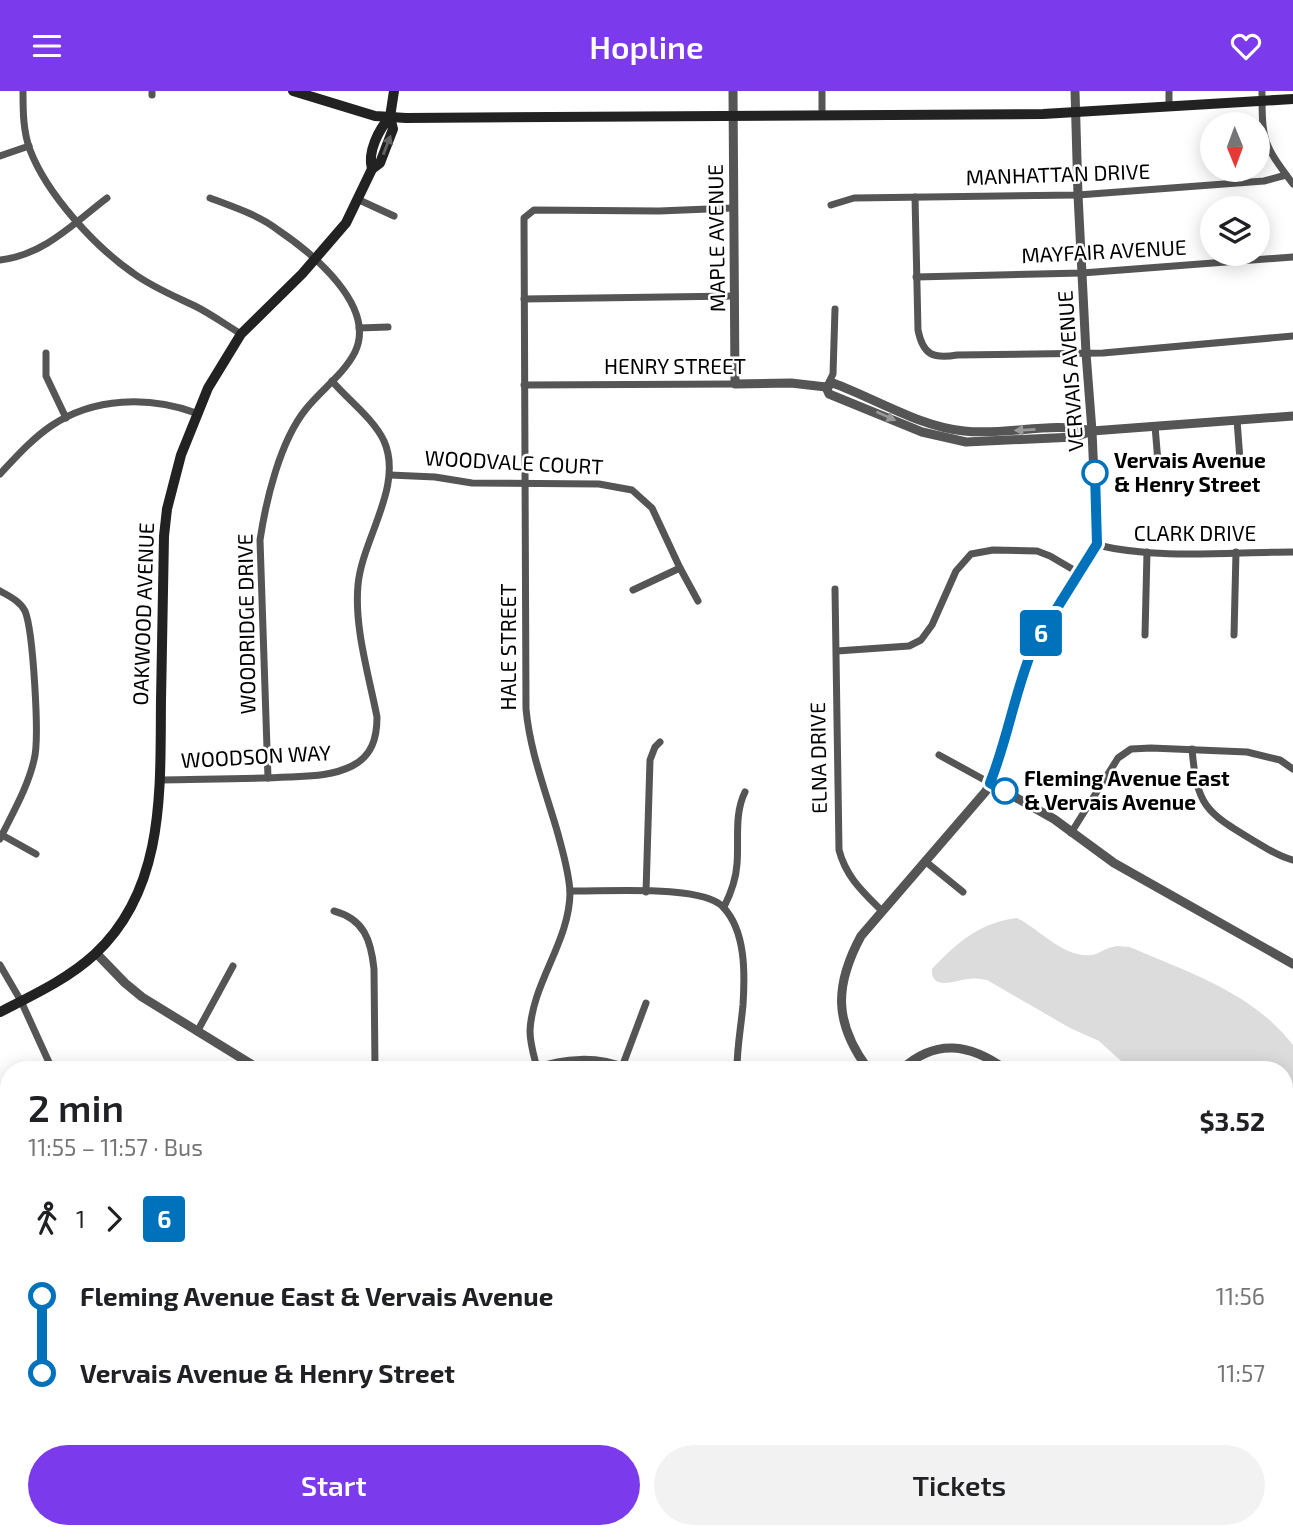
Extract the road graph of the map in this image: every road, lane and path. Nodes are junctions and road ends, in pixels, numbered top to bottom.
1 (23, 91) edge
2 (293, 91) edge
3 (394, 91) edge
4 (733, 91) edge
5 (822, 91) edge
6 (1075, 91) edge
7 (1169, 91) edge
8 (1262, 95) edge
9 (1293, 99) edge
10 (1169, 107) junction
11 (1076, 113) junction
12 (733, 115) junction
13 (822, 115) junction
14 (390, 117) junction
15 (29, 146) junction
16 (0, 156) edge
17 (1286, 175) junction
18 (1293, 184) edge
19 (1078, 195) junction
20 (915, 197) junction
21 (107, 198) dead end
22 (210, 198) dead end
23 (358, 199) junction
24 (831, 205) dead end
25 (733, 208) junction
26 (394, 216) dead end
27 (77, 222) junction
28 (1293, 257) edge
29 (0, 260) edge
30 (315, 260) junction
31 (1082, 273) junction
32 (916, 277) junction
33 (735, 296) junction
34 (524, 299) junction
35 (835, 309) dead end
36 (388, 327) dead end
37 (359, 328) junction
38 (241, 334) junction
39 (1293, 336) edge
40 (46, 353) dead end
41 (1086, 353) junction
42 (331, 381) junction
43 (735, 384) junction
44 (524, 386) junction
45 (827, 387) junction
46 (196, 413) junction
47 (1293, 416) edge
48 (66, 418) junction
49 (1237, 420) junction
50 (1154, 426) junction
51 (1093, 431) junction
52 (1240, 460) dead end
53 (1158, 462) dead end
54 (0, 474) edge
55 (390, 475) junction
56 (525, 483) junction
57 (1097, 544) junction
58 (1147, 552) junction
59 (1237, 552) junction
60 (1293, 552) edge
61 (680, 568) junction
62 (1079, 573) junction
63 (835, 589) dead end
64 (633, 590) dead end
65 (0, 591) edge
66 (698, 601) dead end
67 (1145, 635) dead end
68 (1234, 635) dead end
69 (837, 651) junction
70 (660, 742) dead end
71 (1192, 749) junction
72 (939, 755) dead end
73 (1293, 768) edge
74 (268, 778) junction
75 (160, 780) junction
76 (990, 783) junction
77 (745, 792) dead end
78 (1071, 833) junction
79 (1, 837) edge
80 (36, 853) dead end
81 (1293, 860) edge
82 (925, 861) junction
83 (570, 891) junction
84 (646, 892) junction
85 (963, 892) dead end
86 (724, 907) junction
87 (334, 911) dead end
88 (882, 911) junction
89 (96, 953) junction
90 (1293, 964) edge
91 (0, 965) edge
92 (233, 966) dead end
93 (21, 1001) junction
94 (646, 1003) dead end
95 (0, 1012) edge
96 (197, 1032) junction
97 (48, 1061) edge
98 (246, 1061) edge
99 (375, 1061) edge
100 (534, 1061) edge
101 (626, 1061) edge
102 (737, 1061) edge
103 (862, 1061) edge
104 (914, 1061) edge
105 (992, 1061) edge

1 - 15 street
2 - 14 main road
3 - 14 main road, OAKWOOD AVENUE
4 - 12 street, MAPLE AVENUE
5 - 13 street
6 - 11 street, VERVAIS AVENUE
7 - 10 street
8 - 9 main road
8 - 10 main road
8 - 17 street
10 - 11 main road
11 - 13 main road
11 - 19 street, VERVAIS AVENUE
12 - 13 main road
12 - 14 main road
12 - 25 street, MAPLE AVENUE
14 - 23 main road, OAKWOOD AVENUE
15 - 16 street
15 - 27 street
17 - 18 street
17 - 19 street, MANHATTAN DRIVE
19 - 20 street, MANHATTAN DRIVE
19 - 31 street, VERVAIS AVENUE
20 - 24 street, MANHATTAN DRIVE
20 - 32 street
21 - 27 street
22 - 30 street
23 - 26 street
23 - 30 main road, OAKWOOD AVENUE
25 - 33 street, MAPLE AVENUE
25 - 34 street, HALE STREET
27 - 29 street
27 - 38 street
28 - 31 street, MAYFAIR AVENUE
30 - 37 street
30 - 38 main road, OAKWOOD AVENUE
31 - 32 street, MAYFAIR AVENUE
31 - 41 street, VERVAIS AVENUE
32 - 41 street
33 - 34 street
33 - 43 street, MAPLE AVENUE
34 - 44 street, HALE STREET
35 - 45 street
36 - 37 street
37 - 42 street, WOODRIDGE DRIVE
38 - 46 main road, OAKWOOD AVENUE
39 - 41 street
40 - 48 street
41 - 51 street, VERVAIS AVENUE
42 - 55 street, WOODSON WAY
42 - 74 street, WOODRIDGE DRIVE
43 - 44 street, HENRY STREET
43 - 45 street, HENRY STREET
44 - 56 street, HALE STREET
45 - 51 street, HENRY STREET
46 - 48 street
46 - 75 main road, OAKWOOD AVENUE
47 - 49 street, HENRY STREET
48 - 54 street
49 - 50 street, HENRY STREET
49 - 52 street
50 - 51 street, HENRY STREET
50 - 53 street
51 - 57 street, VERVAIS AVENUE
55 - 56 street, WOODVALE COURT
55 - 74 street, WOODSON WAY
56 - 61 street, WOODVALE COURT
56 - 83 street, HALE STREET
57 - 58 street, CLARK DRIVE
57 - 62 street
58 - 59 street, CLARK DRIVE
58 - 67 street
59 - 60 street, CLARK DRIVE
59 - 68 street
61 - 64 street
61 - 66 street, WOODVALE COURT
62 - 69 street
62 - 76 street
63 - 69 street, ELNA DRIVE
65 - 79 street
69 - 88 street, ELNA DRIVE
70 - 84 street
71 - 73 street
71 - 78 street
71 - 81 street
72 - 76 street
74 - 75 street, WOODSON WAY
75 - 89 main road, OAKWOOD AVENUE
76 - 78 street
76 - 82 street
77 - 86 street
78 - 90 street
79 - 80 street
82 - 85 street
82 - 88 street
83 - 84 street
83 - 100 street, HALE STREET
84 - 86 street
86 - 102 street
87 - 99 street
88 - 103 street
89 - 93 main road, OAKWOOD AVENUE
89 - 96 street
91 - 93 street
92 - 96 street
93 - 95 main road, OAKWOOD AVENUE
93 - 97 street
94 - 101 street
96 - 98 street
104 - 105 street

